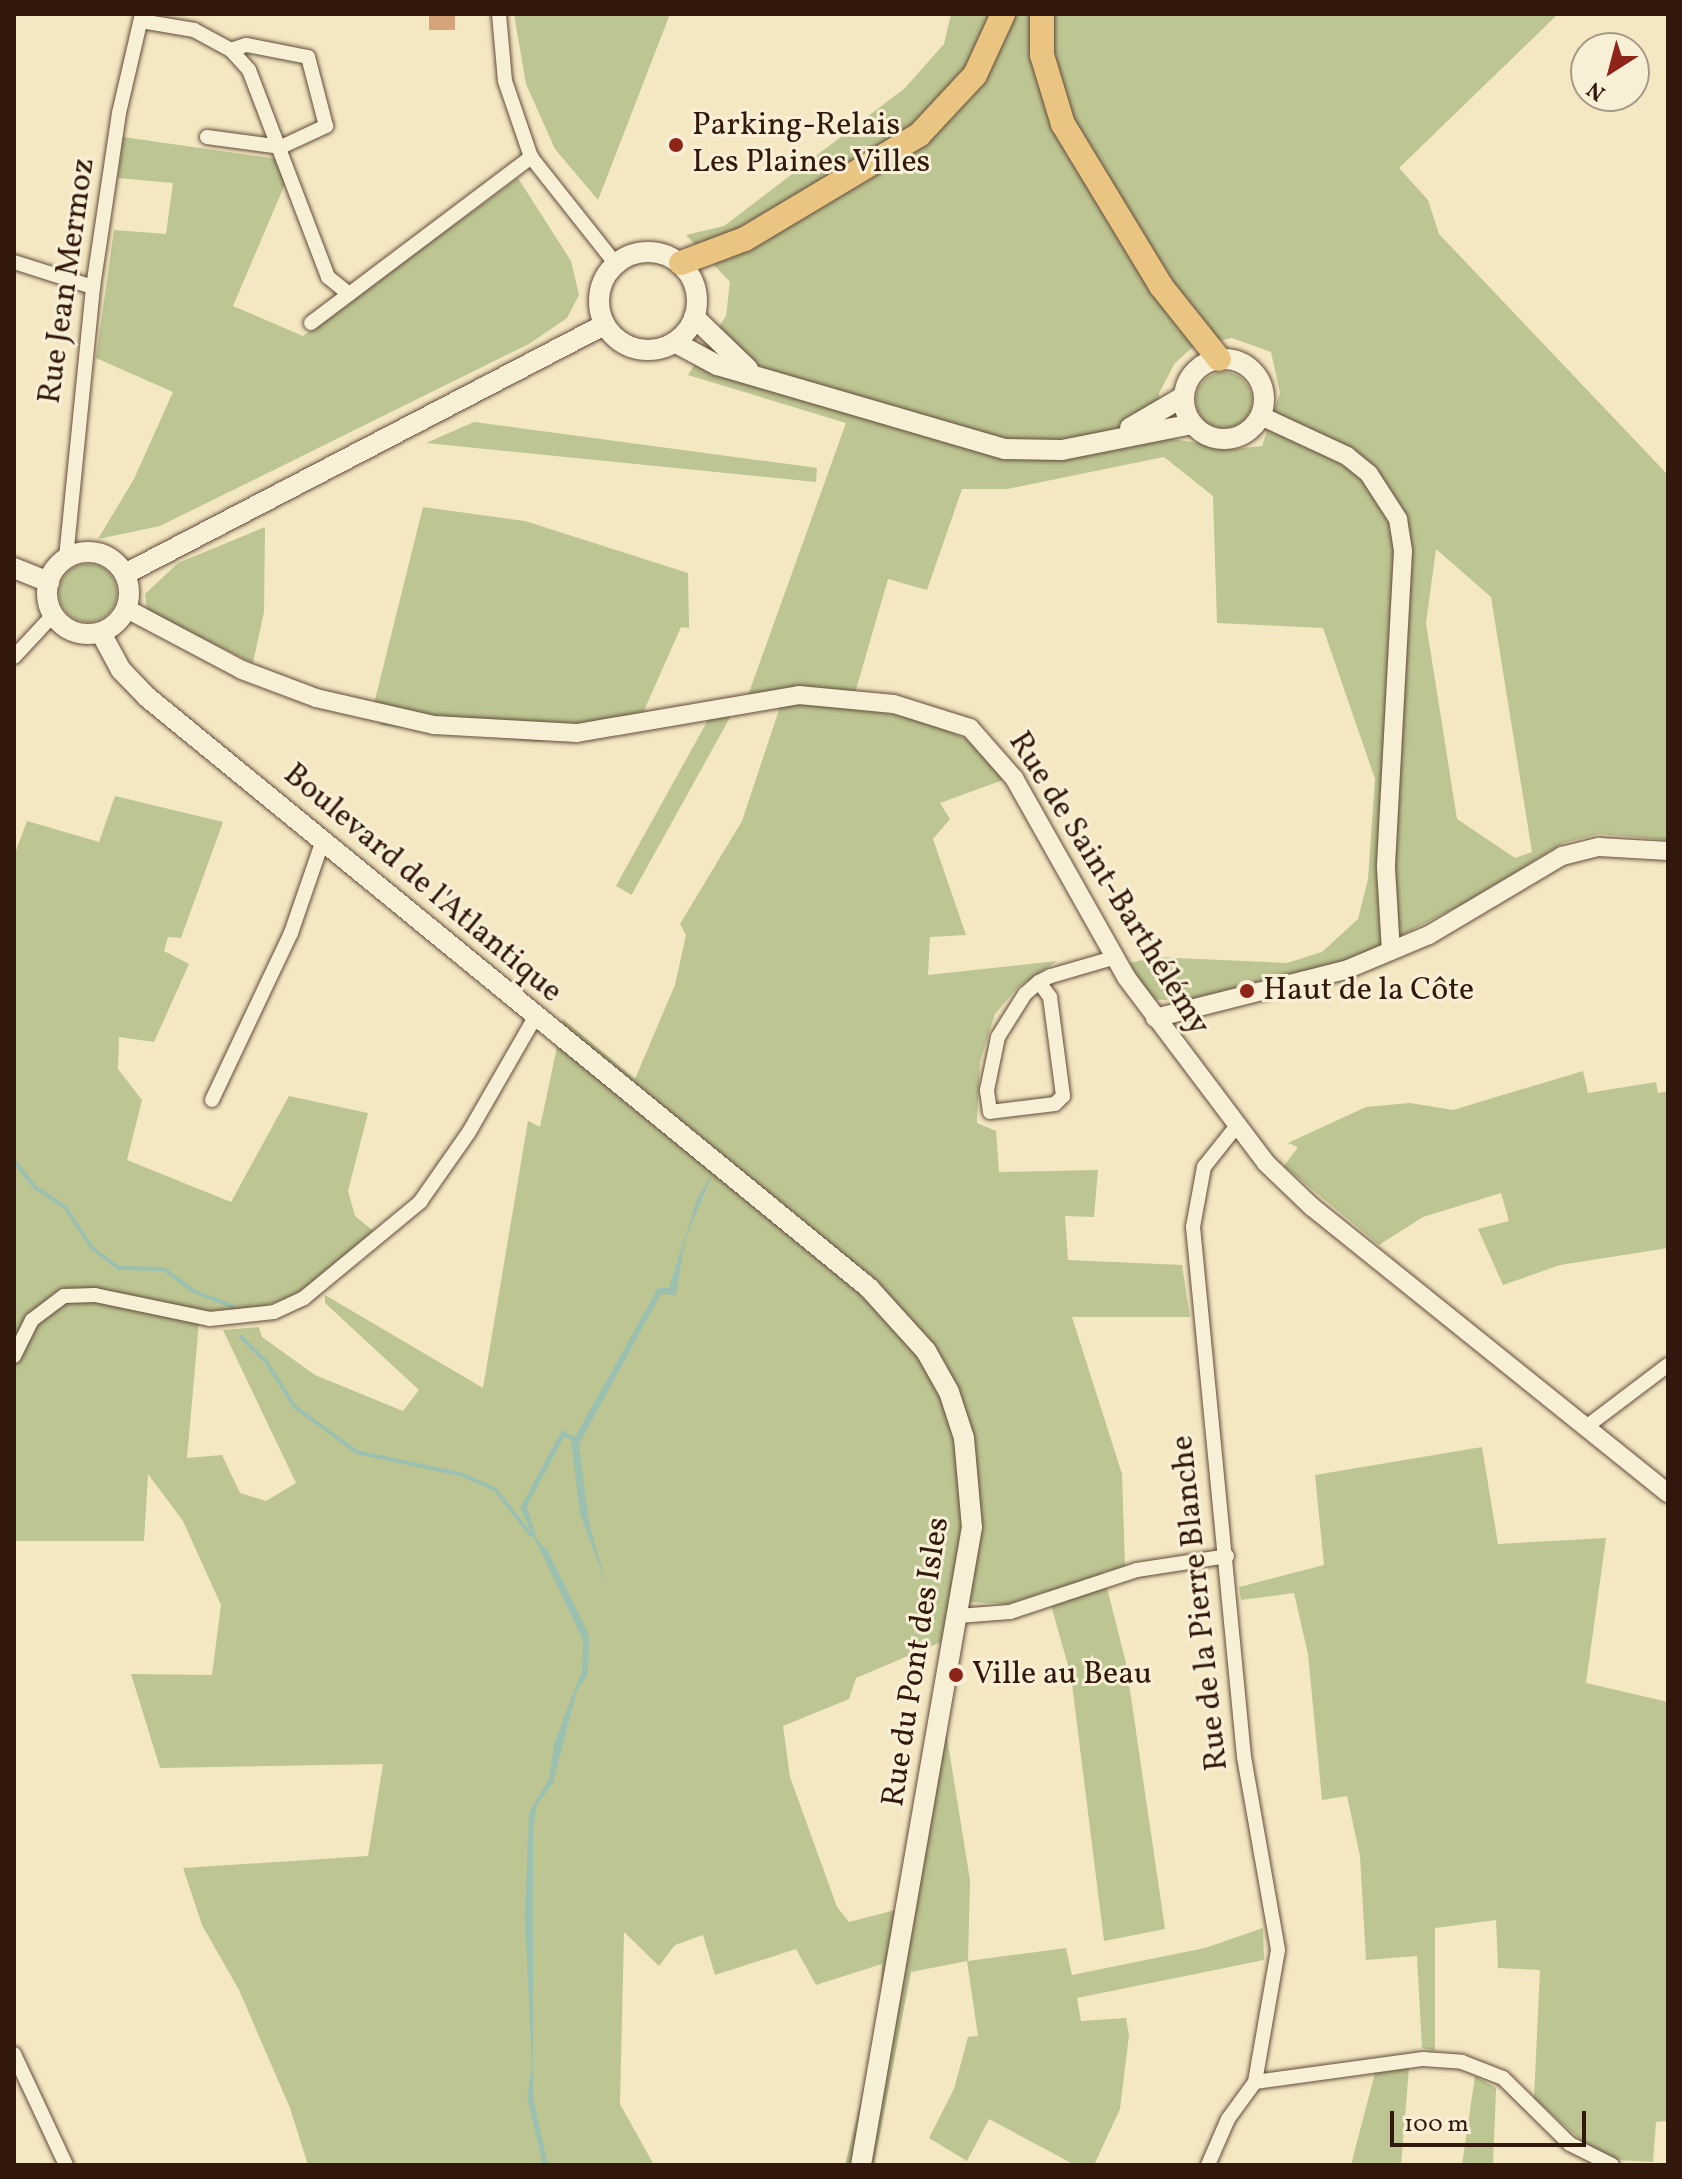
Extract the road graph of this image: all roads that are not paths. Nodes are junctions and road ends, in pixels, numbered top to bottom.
1 (499, 14) edge
2 (1003, 14) edge
3 (1042, 14) edge
4 (142, 18) edge
5 (231, 50) junction
6 (207, 137) dead end
7 (281, 147) junction
8 (531, 157) junction
9 (14, 262) edge
10 (615, 263) junction
11 (681, 263) junction
12 (93, 287) junction
13 (349, 294) junction
14 (694, 317) junction
15 (311, 323) dead end
16 (604, 325) junction
17 (676, 343) junction
18 (1219, 359) junction
19 (753, 376) junction
20 (1183, 397) junction
21 (1261, 416) junction
22 (1192, 424) junction
23 (1108, 438) junction
24 (66, 558) junction
25 (14, 568) edge
26 (125, 574) junction
27 (49, 582) junction
28 (127, 609) junction
29 (53, 615) junction
30 (101, 633) junction
31 (14, 657) edge
32 (323, 840) junction
33 (1668, 851) edge
34 (1391, 951) junction
35 (1113, 958) junction
36 (1039, 982) junction
37 (535, 1017) junction
38 (1155, 1018) junction
39 (212, 1100) dead end
40 (1235, 1128) junction
41 (722, 1168) joint
42 (14, 1356) edge
43 (1668, 1365) edge
44 (1586, 1427) junction
45 (1668, 1493) edge
46 (1227, 1556) junction
47 (958, 1616) junction
48 (14, 2054) edge
49 (1255, 2082) junction
50 (66, 2165) edge
51 (861, 2165) edge
52 (1208, 2165) edge
53 (1612, 2165) edge

1 - 8 street
2 - 11 highway
3 - 18 highway
4 - 5 street
4 - 12 street, Rue Jean Mermoz
5 - 7 street
5 - 7 street
6 - 7 street
7 - 13 street
8 - 10 street
8 - 13 street
9 - 12 street
10 - 11 main road
10 - 16 main road
11 - 14 main road
12 - 24 street, Rue Jean Mermoz
13 - 15 street
14 - 17 main road
14 - 19 main road
16 - 17 main road
16 - 26 main road
17 - 19 main road
18 - 20 main road
18 - 21 main road
19 - 23 main road
20 - 22 main road
20 - 23 main road
21 - 22 main road
21 - 34 street
22 - 23 main road
24 - 26 main road
24 - 27 main road
25 - 27 main road
26 - 28 main road
27 - 29 main road
28 - 30 main road
28 - 35 street, Rue de Saint-Barthélémy
29 - 30 main road
29 - 31 street
30 - 32 main road, Boulevard de l'Atlantique
32 - 37 main road, Boulevard de l'Atlantique
32 - 39 street
33 - 34 street
34 - 38 street
35 - 36 street
35 - 38 street, Rue de Saint-Barthélémy
36 - 36 street
37 - 41 main road, Boulevard de l'Atlantique
37 - 42 street
38 - 40 street, Rue de Saint-Barthélémy
40 - 44 street, Rue de Saint-Barthélémy
40 - 46 street, Rue de la Pierre Blanche
41 - 47 main road, Rue du Pont des Isles
43 - 44 street
44 - 45 street, Rue de Saint-Barthélémy
46 - 47 street
46 - 49 street, Rue de la Pierre Blanche
47 - 51 main road, Rue du Pont des Isles
48 - 50 street
49 - 52 street
49 - 53 street

